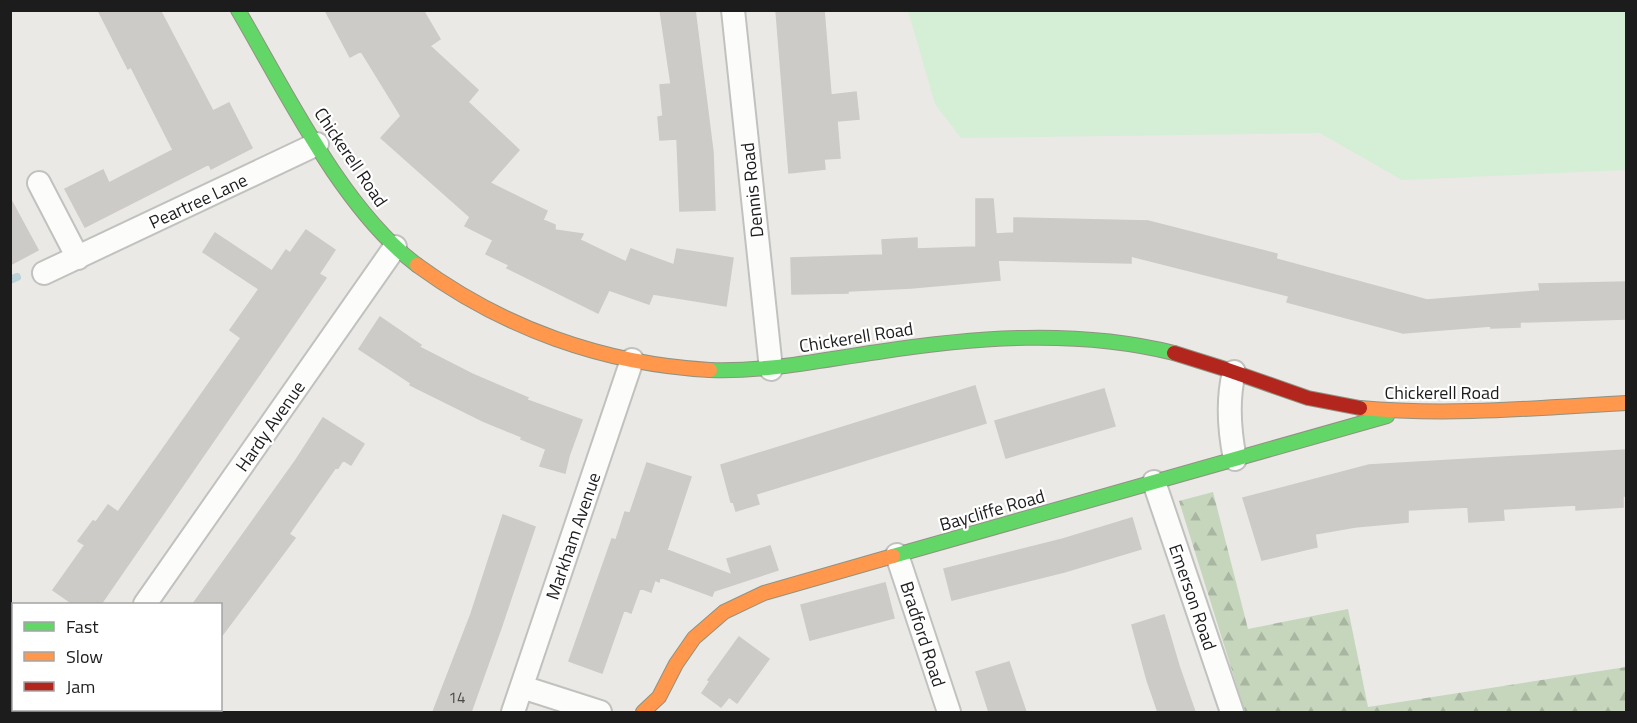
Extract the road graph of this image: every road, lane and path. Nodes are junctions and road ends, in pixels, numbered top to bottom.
1 (238, 10) edge
2 (733, 10) edge
3 (317, 144) junction
4 (39, 183) dead end
5 (395, 247) junction
6 (78, 258) junction
7 (44, 273) dead end
8 (632, 360) junction
9 (771, 369) junction
10 (1234, 372) junction
11 (1626, 403) edge
12 (1399, 413) junction
13 (1235, 459) junction
14 (1154, 482) junction
15 (897, 555) junction
16 (146, 603) edge
17 (522, 687) junction
18 (513, 712) edge
19 (600, 712) edge
20 (643, 712) edge
21 (949, 712) edge
22 (1232, 712) edge

1 - 3 main road, Chickerell Road
2 - 9 street, Dennis Road
3 - 5 main road, Chickerell Road
3 - 6 street, Peartree Lane
4 - 6 street
5 - 8 main road, Chickerell Road
5 - 16 street, Hardy Avenue
6 - 7 street, Peartree Lane
8 - 9 main road, Chickerell Road
8 - 17 street, Markham Avenue
9 - 10 main road, Chickerell Road
10 - 12 main road, Chickerell Road
10 - 13 street
11 - 12 main road, Chickerell Road
12 - 13 main road, Baycliffe Road
13 - 14 main road, Baycliffe Road
14 - 15 main road, Baycliffe Road
14 - 22 street, Emerson Road
15 - 20 main road, Baycliffe Road
15 - 21 street, Bradford Road
17 - 18 street, Markham Avenue
17 - 19 street

